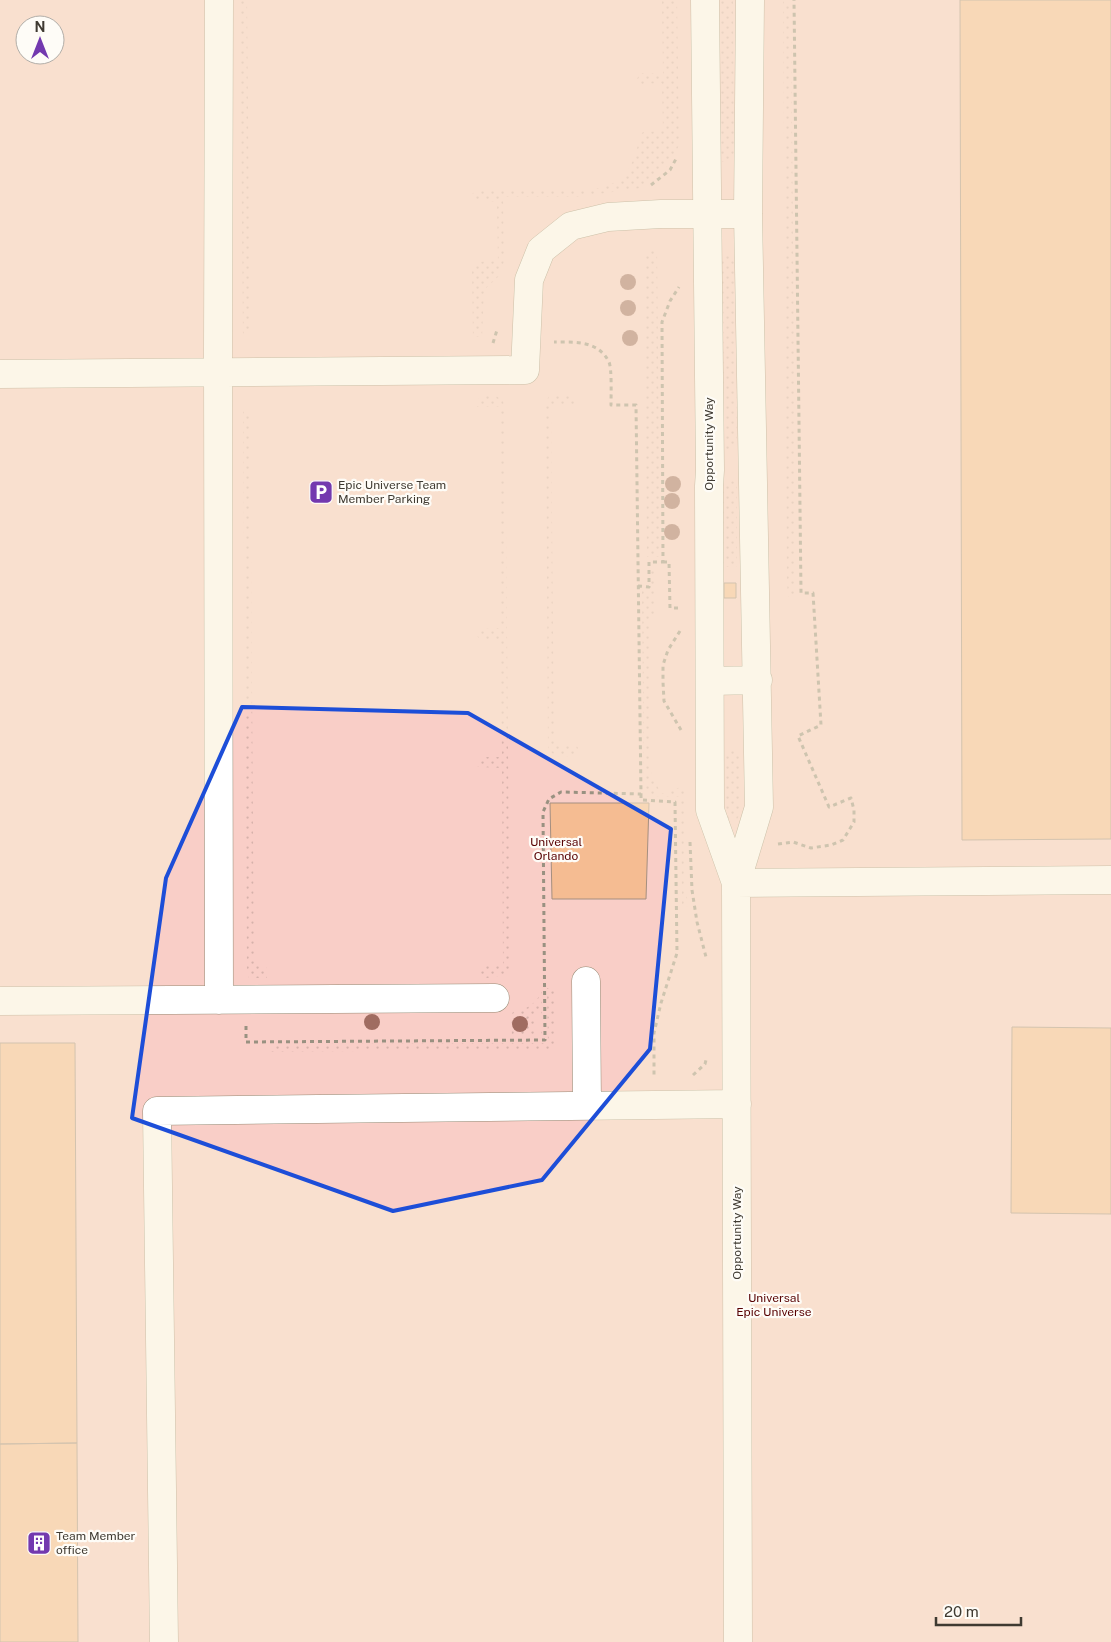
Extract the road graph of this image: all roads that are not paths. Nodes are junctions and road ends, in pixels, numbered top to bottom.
1 (219, 0) edge
2 (705, 0) edge
3 (750, 0) edge
4 (707, 214) junction
5 (748, 214) junction
6 (218, 372) junction
7 (0, 374) edge
8 (758, 680) junction
9 (710, 681) junction
10 (736, 848) junction
11 (1111, 880) edge
12 (736, 883) junction
13 (586, 981) dead end
14 (495, 998) dead end
15 (218, 1000) junction
16 (0, 1001) edge
17 (736, 1104) junction
18 (587, 1106) junction
19 (164, 1642) edge
20 (738, 1642) edge

1 - 6 street
2 - 4 street, Opportunity Way
3 - 5 street
4 - 5 street
4 - 6 street
4 - 9 street, Opportunity Way
5 - 8 street
6 - 7 street
6 - 15 street
8 - 9 street
8 - 10 street
9 - 10 street, Opportunity Way
10 - 12 street, Opportunity Way
11 - 12 street
12 - 17 street, Opportunity Way
13 - 18 street
14 - 15 street
15 - 16 street
17 - 18 street
17 - 20 street, Opportunity Way
18 - 19 street

